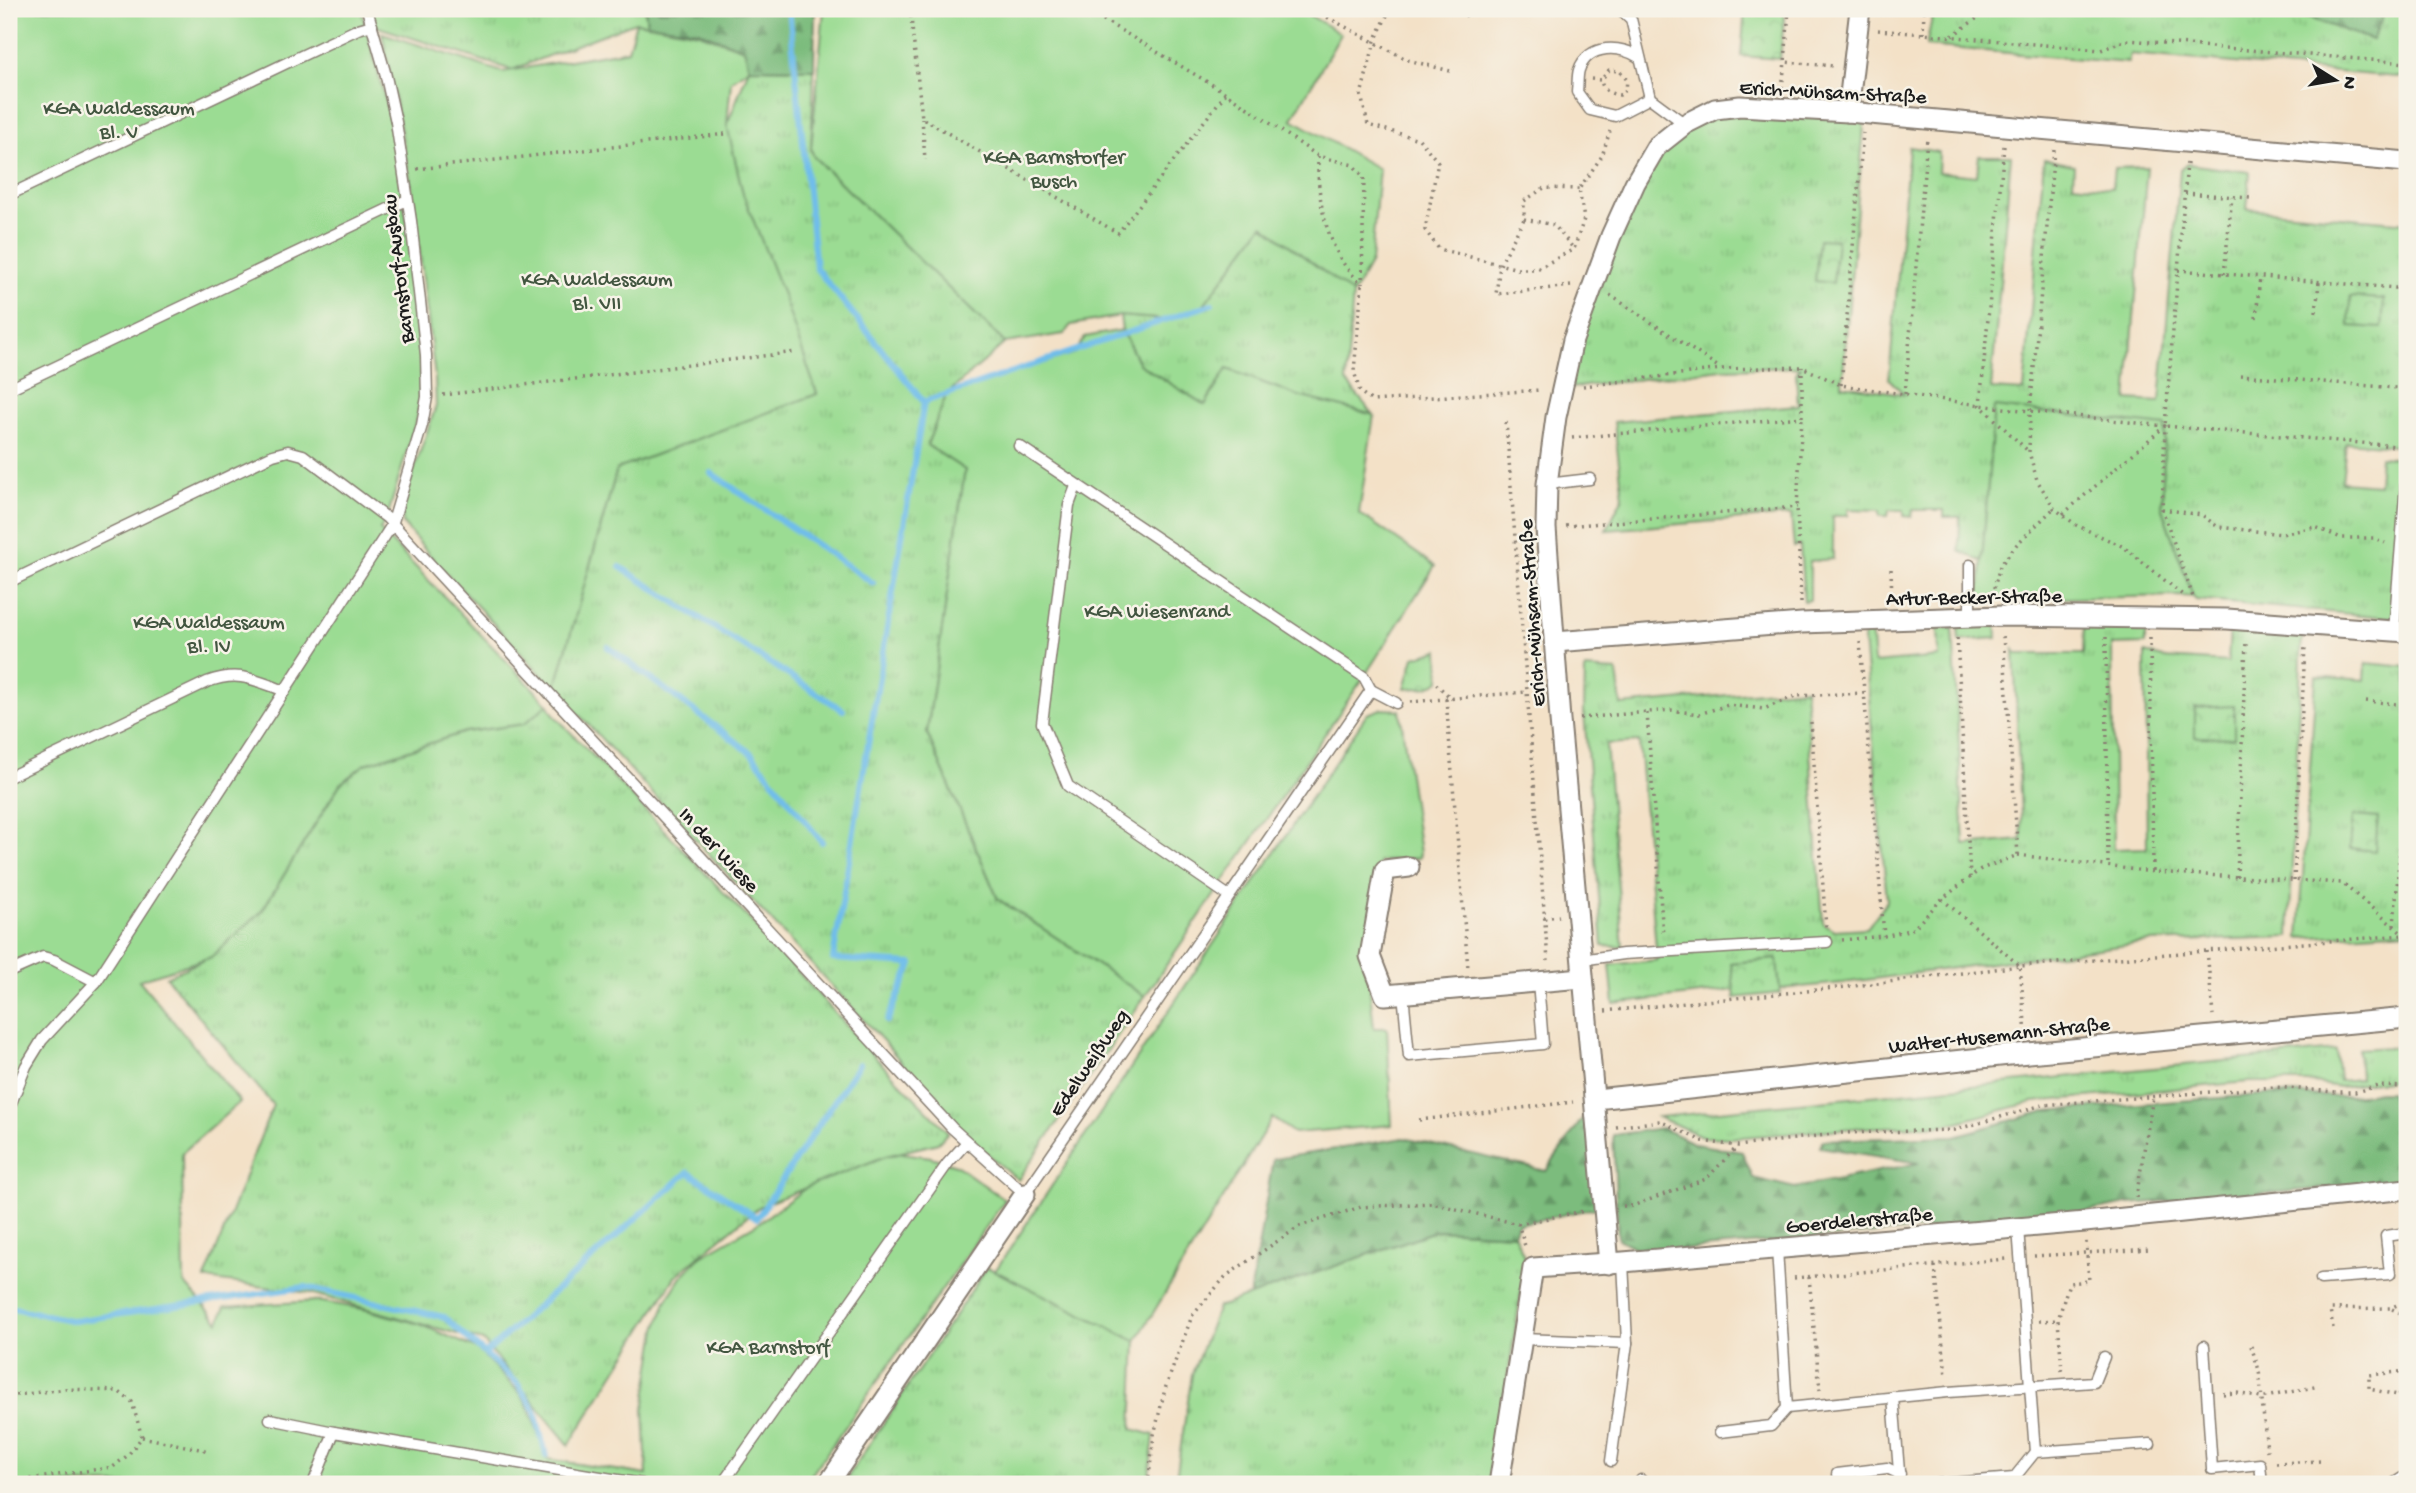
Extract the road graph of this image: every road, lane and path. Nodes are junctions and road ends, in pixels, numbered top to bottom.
1 (368, 9) edge
2 (910, 9) edge
3 (1085, 9) edge
4 (1390, 9) edge
5 (1462, 9) edge
6 (1473, 9) edge
7 (1620, 9) edge
8 (1789, 9) edge
9 (1924, 9) edge
10 (1976, 9) edge
11 (1990, 9) edge
12 (1321, 14) dead end
13 (1859, 18) edge
14 (1976, 19) junction
15 (372, 25) junction
16 (1923, 34) junction
17 (1950, 37) junction
18 (1375, 41) junction
19 (1640, 58) junction
20 (1785, 62) junction
21 (2407, 64) edge
22 (1854, 68) junction
23 (1450, 71) dead end
24 (1578, 78) junction
25 (1601, 80) junction
26 (1226, 93) junction
27 (1650, 97) junction
28 (1780, 108) junction
29 (1857, 113) junction
30 (1615, 116) junction
31 (922, 118) junction
32 (1928, 119) junction
33 (1685, 124) junction
34 (2006, 127) junction
35 (2056, 132) junction
36 (726, 134) dead end
37 (2189, 143) junction
38 (1318, 156) junction
39 (925, 160) dead end
40 (2407, 162) edge
41 (404, 170) junction
42 (1579, 189) junction
43 (2184, 193) junction
44 (9, 195) edge
45 (2232, 197) junction
46 (2249, 198) dead end
47 (407, 200) junction
48 (1524, 219) junction
49 (1574, 249) junction
50 (1500, 265) junction
51 (2178, 270) junction
52 (2224, 274) junction
53 (2260, 277) junction
54 (2319, 282) junction
55 (1593, 284) junction
56 (1362, 285) junction
57 (2407, 289) edge
58 (2316, 312) dead end
59 (2256, 318) dead end
60 (796, 352) dead end
61 (1802, 367) junction
62 (1722, 369) junction
63 (2240, 375) dead end
64 (1841, 385) junction
65 (9, 389) edge
66 (1561, 389) junction
67 (2407, 389) edge
68 (1905, 394) junction
69 (427, 397) junction
70 (1980, 405) junction
71 (2030, 411) junction
72 (1802, 417) junction
73 (1506, 422) dead end
74 (2165, 426) junction
75 (1552, 440) junction
76 (1019, 446) dead end
77 (2407, 447) edge
78 (2029, 452) junction
79 (2407, 471) edge
80 (1590, 479) dead end
81 (1548, 484) junction
82 (1076, 486) junction
83 (1797, 507) junction
84 (2054, 508) junction
85 (2162, 509) junction
86 (2063, 515) junction
87 (392, 525) junction
88 (1546, 528) junction
89 (2400, 549) junction
90 (1970, 565) dead end
91 (1891, 569) dead end
92 (9, 582) edge
93 (2002, 616) junction
94 (1963, 617) junction
95 (2106, 617) junction
96 (2150, 618) junction
97 (1892, 620) junction
98 (1858, 621) junction
99 (2247, 621) junction
100 (1802, 622) junction
101 (2306, 625) junction
102 (2400, 631) edge
103 (1555, 642) junction
104 (1436, 684) dead end
105 (1371, 690) junction
106 (285, 691) junction
107 (1526, 692) junction
108 (1864, 693) junction
109 (1449, 699) junction
110 (2366, 701) dead end
111 (1396, 703) joint
112 (2407, 705) edge
113 (1647, 713) junction
114 (1560, 720) junction
115 (1811, 722) dead end
116 (2407, 759) edge
117 (9, 777) edge
118 (2018, 855) junction
119 (2108, 864) junction
120 (1409, 867) dead end
121 (2153, 872) junction
122 (1970, 877) junction
123 (2237, 877) junction
124 (2294, 881) junction
125 (1229, 896) junction
126 (1942, 899) junction
127 (2394, 926) junction
128 (2406, 934) edge
129 (1884, 936) junction
130 (1827, 942) junction
131 (2207, 951) junction
132 (1664, 952) junction
133 (2020, 966) junction
134 (2407, 968) edge
135 (1581, 969) junction
136 (9, 972) edge
137 (96, 982) junction
138 (1543, 982) junction
139 (1469, 988) junction
140 (1403, 993) junction
141 (1585, 1013) junction
142 (2407, 1018) edge
143 (2215, 1037) junction
144 (2028, 1053) junction
145 (2407, 1087) edge
146 (2152, 1097) junction
147 (1596, 1099) junction
148 (9, 1108) edge
149 (1419, 1120) dead end
150 (1598, 1130) junction
151 (966, 1143) junction
152 (1738, 1146) junction
153 (2407, 1189) edge
154 (1025, 1194) junction
155 (1606, 1206) junction
156 (2133, 1217) junction
157 (2085, 1222) junction
158 (1518, 1224) junction
159 (2018, 1228) junction
160 (2407, 1233) edge
161 (1777, 1248) junction
162 (2151, 1249) dead end
163 (2087, 1252) junction
164 (2020, 1258) junction
165 (1616, 1263) junction
166 (1935, 1265) junction
167 (1533, 1268) junction
168 (2320, 1279) dead end
169 (2407, 1302) edge
170 (2390, 1308) junction
171 (2407, 1315) edge
172 (2333, 1328) dead end
173 (1522, 1339) junction
174 (1627, 1343) junction
175 (2204, 1346) dead end
176 (2251, 1346) dead end
177 (2104, 1357) dead end
178 (2407, 1371) edge
179 (2407, 1377) edge
180 (2064, 1383) junction
181 (2319, 1386) dead end
182 (2029, 1387) junction
183 (1948, 1392) junction
184 (2399, 1395) junction
185 (9, 1396) edge
186 (2207, 1396) junction
187 (1893, 1397) junction
188 (2407, 1397) edge
189 (2261, 1398) junction
190 (1822, 1405) junction
191 (1787, 1408) junction
192 (270, 1419) dead end
193 (334, 1432) junction
194 (1720, 1432) dead end
195 (142, 1437) junction
196 (2150, 1444) dead end
197 (209, 1451) dead end
198 (2035, 1452) junction
199 (1611, 1461) dead end
200 (2321, 1461) dead end
201 (1837, 1474) dead end
202 (2407, 1475) edge
203 (1900, 1479) edge
204 (2015, 1481) edge
205 (9, 1482) edge
206 (313, 1484) edge
207 (642, 1484) edge
208 (724, 1484) edge
209 (828, 1484) edge
210 (1148, 1484) edge
211 (1499, 1484) edge
212 (1938, 1484) edge
213 (2262, 1484) edge
214 (2393, 1484) edge

1 - 15 lane, Barnstorf-Ausbau
2 - 31 path
3 - 26 path
4 - 18 path
5 - 6 path
7 - 19 lane
8 - 20 path
9 - 16 path
10 - 14 path
11 - 14 path
12 - 18 path
13 - 16 path
13 - 22 street
14 - 17 path
15 - 41 lane, Barnstorf-Ausbau
15 - 44 lane
16 - 17 path
17 - 21 path
18 - 23 path
18 - 50 path
19 - 24 lane
19 - 27 lane
20 - 22 path
20 - 28 path
22 - 29 street
24 - 25 path
24 - 30 lane
25 - 25 path
26 - 31 path
26 - 38 path
27 - 30 lane
27 - 33 lane
28 - 29 street, Erich-Mühsam-Straße
28 - 33 street, Erich-Mühsam-Straße
29 - 32 street, Erich-Mühsam-Straße
29 - 64 path
30 - 42 path
31 - 39 path
32 - 34 street, Erich-Mühsam-Straße
32 - 68 path
33 - 55 street, Erich-Mühsam-Straße
34 - 35 street, Erich-Mühsam-Straße
34 - 70 path
35 - 37 street, Erich-Mühsam-Straße
35 - 71 path
36 - 41 path
37 - 40 street, Erich-Mühsam-Straße
37 - 43 path
38 - 56 path
38 - 56 path
41 - 47 lane, Barnstorf-Ausbau
42 - 48 path
42 - 49 path
43 - 45 path
43 - 51 path
45 - 46 path
45 - 52 path
47 - 65 lane
47 - 69 lane, Barnstorf-Ausbau
48 - 49 path
48 - 50 path
49 - 50 path
50 - 55 path
51 - 52 path
51 - 74 path
52 - 53 path
53 - 54 path
53 - 59 path
54 - 57 path
54 - 58 path
55 - 62 path
55 - 66 street, Erich-Mühsam-Straße
56 - 66 path
60 - 69 path
61 - 62 path
61 - 64 path
61 - 72 path
62 - 66 path
63 - 67 path
64 - 68 path
66 - 75 street, Erich-Mühsam-Straße
68 - 70 path
69 - 87 lane, Barnstorf-Ausbau
70 - 71 path
70 - 78 path
71 - 74 path
71 - 78 path
72 - 75 path
72 - 83 path
73 - 107 path
74 - 77 path
74 - 85 path
74 - 86 path
75 - 81 street, Erich-Mühsam-Straße
76 - 82 lane
78 - 84 path
79 - 89 lane, Artur-Becker-Straße
80 - 81 lane
81 - 88 street, Erich-Mühsam-Straße
82 - 105 lane
82 - 125 lane
83 - 88 path
83 - 100 path
84 - 86 path
84 - 93 path
85 - 86 path
85 - 89 path
87 - 92 lane, In der Wiese
87 - 106 lane, Barnstorf-Ausbau
87 - 151 lane, In der Wiese
88 - 103 street, Erich-Mühsam-Straße
89 - 102 lane, Artur-Becker-Straße
90 - 94 lane
91 - 97 path
93 - 94 street, Artur-Becker-Straße
93 - 95 street, Artur-Becker-Straße
93 - 118 path
94 - 97 street, Artur-Becker-Straße
94 - 122 path
95 - 96 street, Artur-Becker-Straße
95 - 119 path
96 - 99 street, Artur-Becker-Straße
96 - 121 path
97 - 98 street, Artur-Becker-Straße
98 - 100 street, Artur-Becker-Straße
98 - 108 path
99 - 101 street, Artur-Becker-Straße
99 - 123 path
100 - 103 street, Artur-Becker-Straße
101 - 102 street, Artur-Becker-Straße
101 - 124 path
103 - 114 street, Erich-Mühsam-Straße
104 - 109 path
105 - 111 lane
105 - 125 lane, Edelweißweg
106 - 117 lane
106 - 137 lane, Barnstorf-Ausbau
107 - 109 path
107 - 138 path
108 - 113 path
108 - 129 path
109 - 111 path
109 - 139 path
110 - 112 path
113 - 114 path
113 - 132 path
114 - 135 street, Erich-Mühsam-Straße
115 - 130 path
116 - 127 path
118 - 119 path
118 - 122 path
119 - 121 path
120 - 140 street
121 - 123 path
122 - 126 path
123 - 124 path
124 - 127 path
125 - 154 lane, Edelweißweg
126 - 129 path
126 - 133 path
127 - 128 path
128 - 131 path
128 - 134 path
129 - 130 path
130 - 132 lane
131 - 133 path
131 - 143 path
132 - 135 lane
133 - 141 path
133 - 144 path
135 - 138 street
135 - 141 street, Erich-Mühsam-Straße
136 - 137 lane
137 - 148 lane, Barnstorf-Ausbau
138 - 139 street
138 - 140 lane
139 - 140 street
141 - 147 street, Erich-Mühsam-Straße
142 - 143 street, Walter-Husemann-Straße
143 - 144 street, Walter-Husemann-Straße
144 - 147 street, Walter-Husemann-Straße
145 - 146 path
146 - 152 path
146 - 156 path
147 - 149 path
147 - 150 street, Erich-Mühsam-Straße
150 - 152 path
150 - 155 street, Erich-Mühsam-Straße
151 - 154 lane, In der Wiese
151 - 208 lane
152 - 155 path
153 - 156 street, Goerdelerstraße
154 - 209 street, Edelweißweg
155 - 158 path
155 - 165 street, Erich-Mühsam-Straße
156 - 157 street, Goerdelerstraße
157 - 159 street, Goerdelerstraße
157 - 163 path
158 - 167 path
158 - 210 path
159 - 161 street, Goerdelerstraße
159 - 164 lane
160 - 168 lane
161 - 165 street, Goerdelerstraße
161 - 191 lane
162 - 163 path
163 - 164 path
163 - 180 path
164 - 166 path
164 - 182 lane
165 - 167 street, Goerdelerstraße
165 - 174 lane
166 - 183 path
166 - 190 path
167 - 173 street
169 - 170 path
169 - 171 path
170 - 171 path
170 - 172 path
173 - 174 lane
173 - 211 street
174 - 199 lane
175 - 186 lane
176 - 189 path
177 - 180 lane
178 - 184 path
179 - 184 path
180 - 182 lane
181 - 189 path
182 - 183 lane
182 - 198 lane
183 - 187 lane
184 - 188 path
185 - 195 path
186 - 189 path
186 - 213 lane
187 - 190 lane
187 - 203 lane
189 - 200 path
190 - 191 lane
191 - 194 lane
192 - 193 lane
193 - 206 lane
193 - 207 lane
195 - 197 path
195 - 205 path
196 - 198 lane
198 - 204 lane
201 - 203 lane
202 - 214 lane
204 - 212 lane

